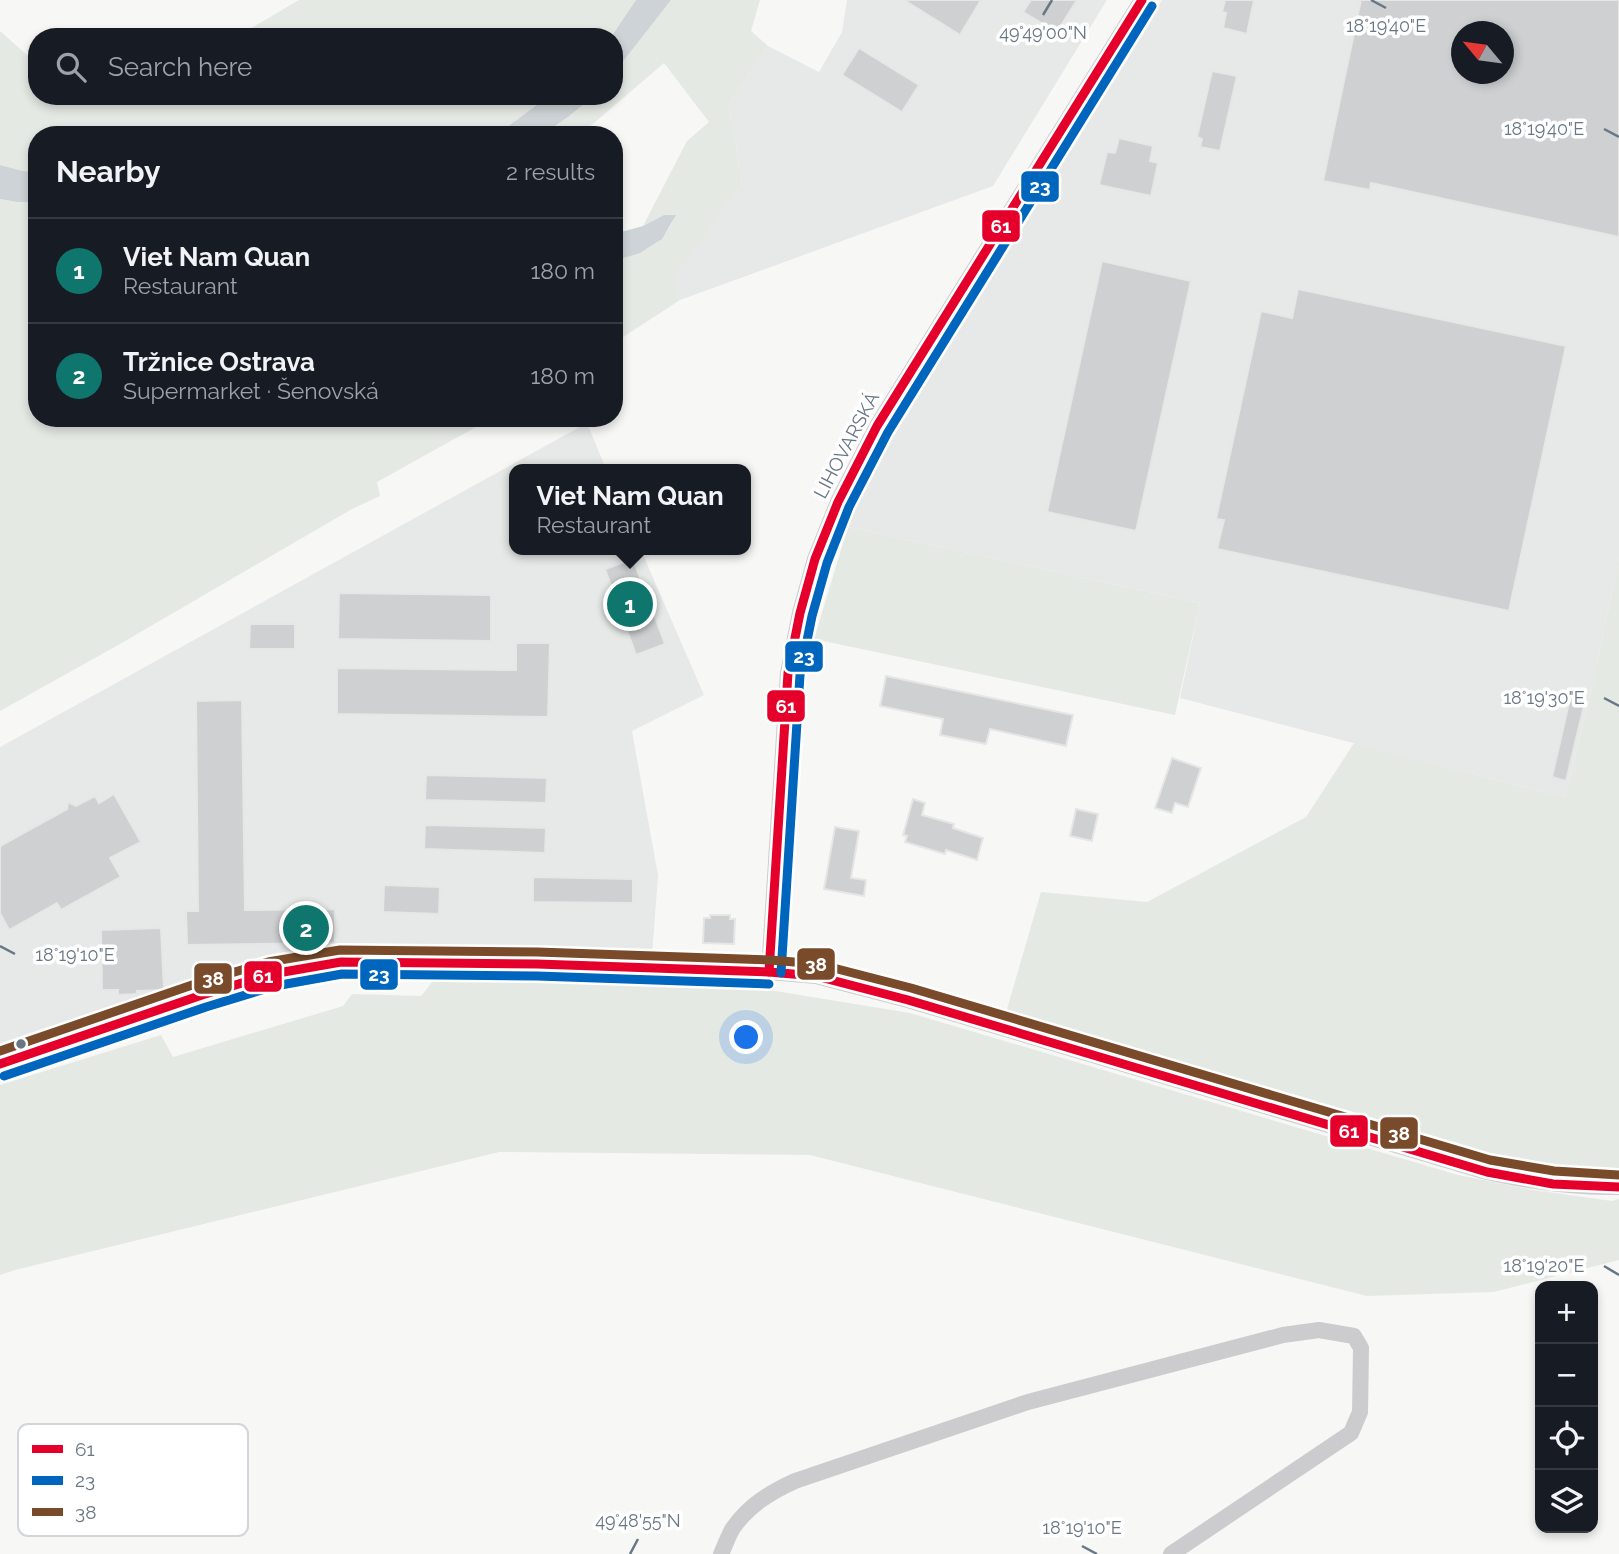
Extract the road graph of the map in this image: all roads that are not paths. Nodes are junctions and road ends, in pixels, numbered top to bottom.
1 (1142, 0) edge
2 (769, 972) junction
3 (0, 1064) edge
4 (1619, 1186) edge
5 (721, 1554) edge
6 (1171, 1554) edge

1 - 2 street, LIHOVARSKÁ
2 - 3 street
2 - 4 street
5 - 6 street

